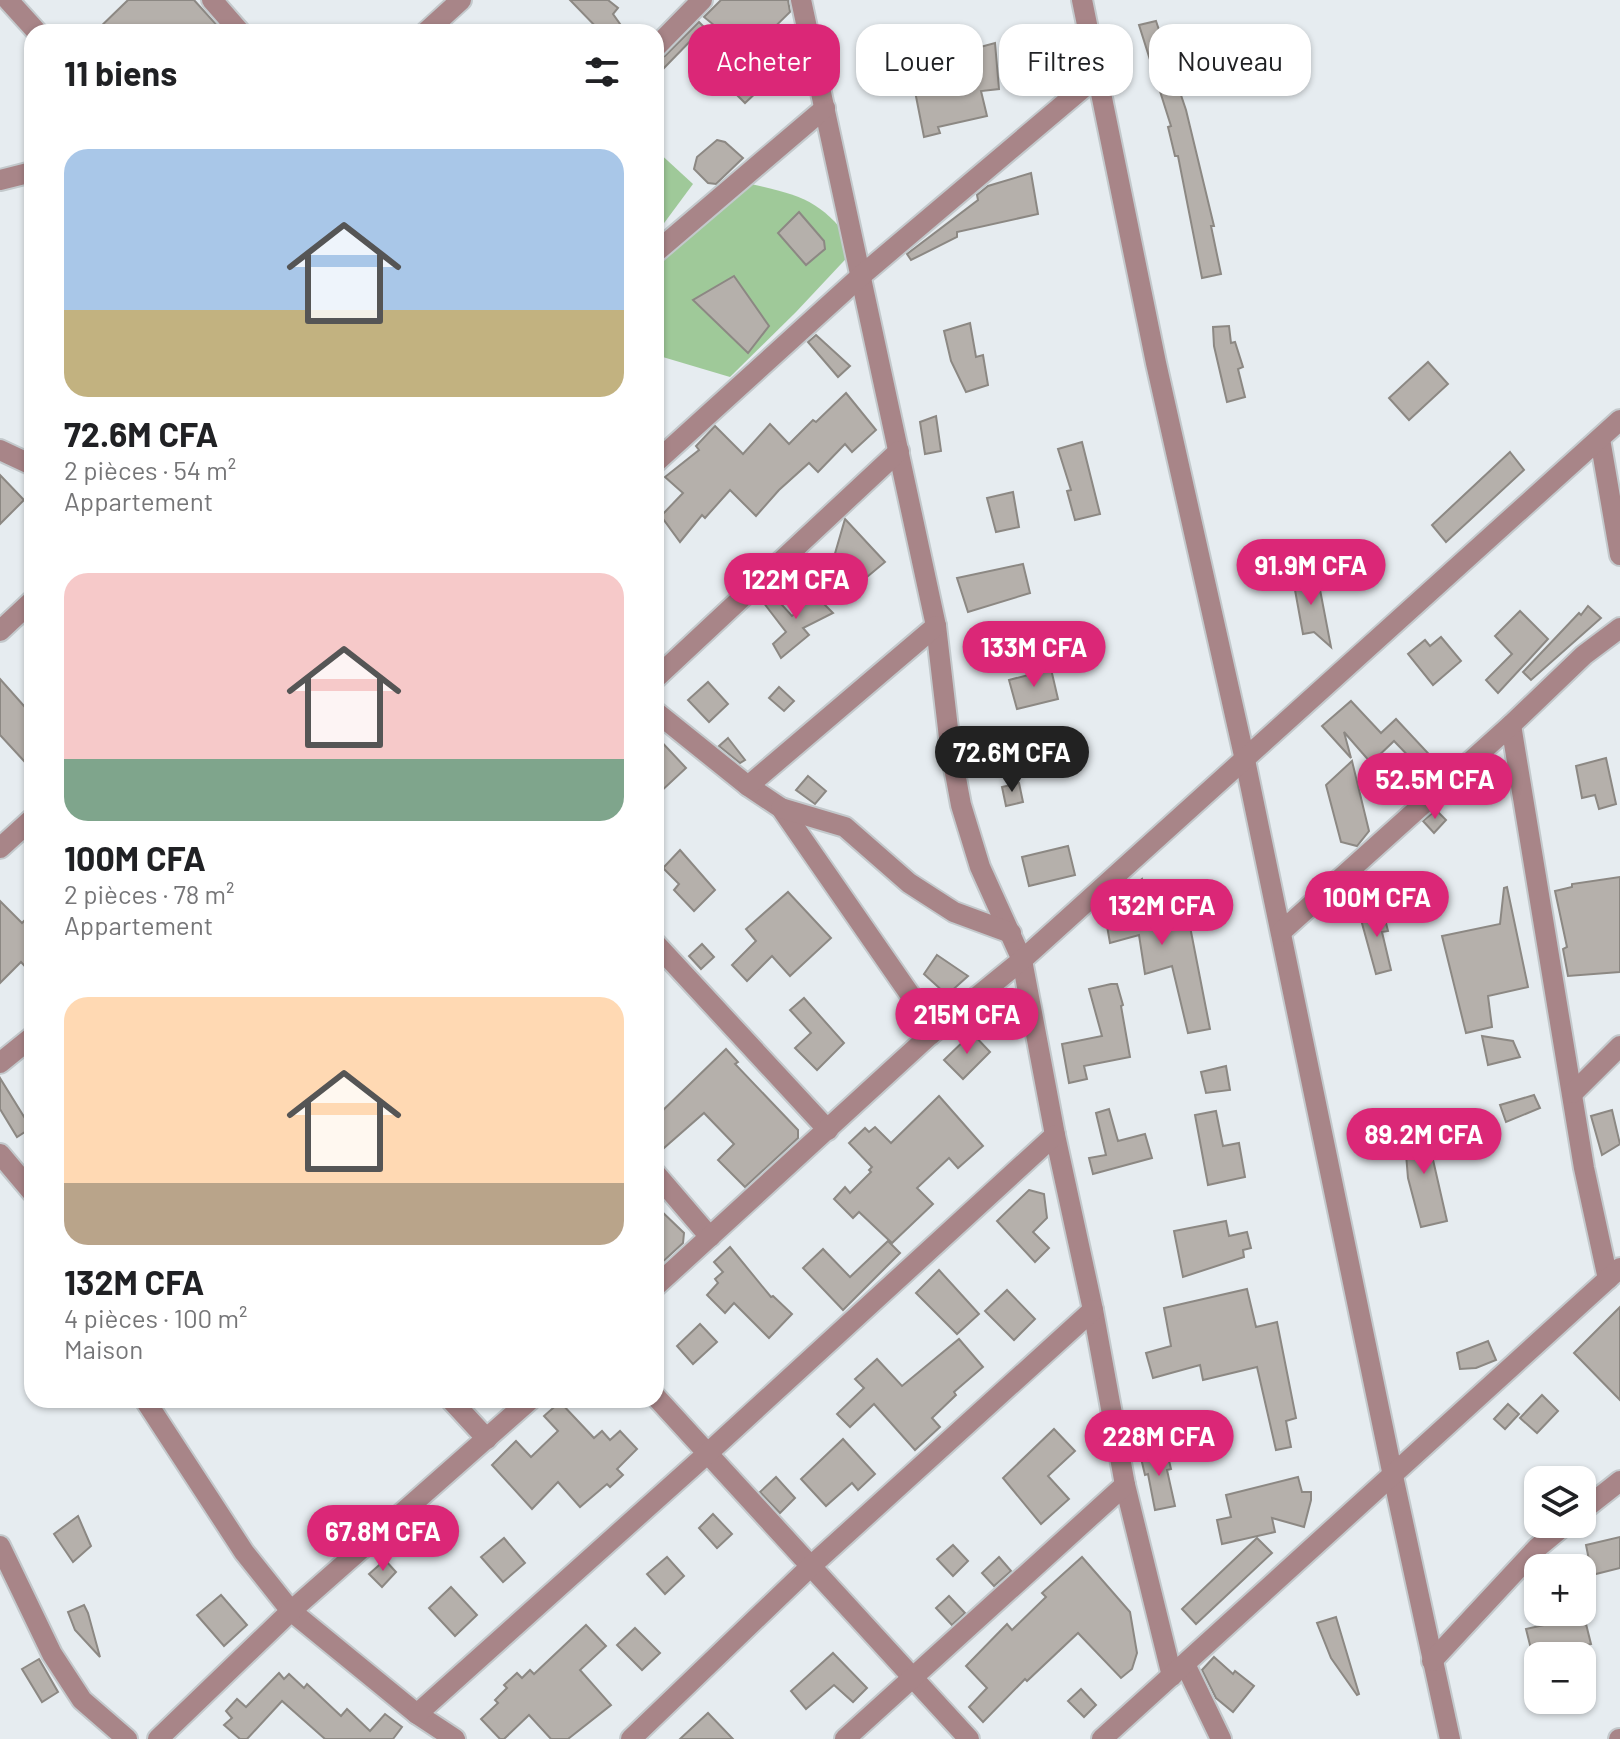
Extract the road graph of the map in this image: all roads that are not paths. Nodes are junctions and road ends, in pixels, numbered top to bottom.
1 (8, 0) edge
2 (212, 0) edge
3 (702, 0) edge
4 (801, 0) edge
5 (1082, 0) edge
6 (447, 4) edge
7 (30, 24) edge
8 (233, 24) edge
9 (432, 24) edge
10 (1086, 24) edge
11 (664, 39) edge
12 (1074, 96) edge
13 (1100, 96) edge
14 (825, 108) junction
15 (24, 174) edge
16 (0, 180) edge
17 (664, 245) edge
18 (862, 275) junction
19 (1620, 420) edge
20 (1600, 439) junction
21 (0, 450) edge
22 (899, 451) junction
23 (664, 455) edge
24 (24, 461) edge
25 (1620, 555) edge
26 (24, 608) edge
27 (936, 626) junction
28 (1620, 628) edge
29 (0, 631) edge
30 (664, 671) edge
31 (664, 718) edge
32 (1511, 725) junction
33 (1245, 760) junction
34 (748, 786) junction
35 (781, 808) junction
36 (24, 826) edge
37 (0, 848) edge
38 (1281, 932) junction
39 (1011, 933) junction
40 (664, 953) edge
41 (1022, 960) junction
42 (930, 1035) junction
43 (24, 1044) edge
44 (1620, 1046) edge
45 (0, 1063) edge
46 (1573, 1093) junction
47 (828, 1130) junction
48 (1055, 1135) junction
49 (0, 1154) edge
50 (24, 1182) edge
51 (664, 1183) edge
52 (710, 1237) junction
53 (1614, 1274) edge
54 (664, 1279) edge
55 (1093, 1310) junction
56 (664, 1406) edge
57 (150, 1408) edge
58 (458, 1408) edge
59 (521, 1408) edge
60 (487, 1439) junction
61 (708, 1453) junction
62 (1393, 1476) junction
63 (1620, 1481) edge
64 (1125, 1485) junction
65 (1596, 1500) edge
66 (1549, 1538) edge
67 (0, 1546) edge
68 (811, 1566) junction
69 (291, 1611) junction
70 (1432, 1661) junction
71 (1178, 1670) junction
72 (912, 1676) junction
73 (417, 1714) junction
74 (127, 1739) edge
75 (158, 1739) edge
76 (455, 1739) edge
77 (631, 1739) edge
78 (845, 1739) edge
79 (969, 1739) edge
80 (1102, 1739) edge
81 (1221, 1739) edge
82 (1450, 1739) edge

1 - 7 street
2 - 8 street
3 - 11 street
4 - 14 street
5 - 10 street
6 - 9 street
12 - 18 street
13 - 33 street
14 - 17 street
14 - 18 street
15 - 16 street
18 - 22 street
18 - 23 street
19 - 20 street
20 - 25 street
20 - 33 street
21 - 24 street
22 - 27 street
22 - 30 street
26 - 29 street
27 - 34 street
27 - 39 street
28 - 32 street
31 - 34 street
32 - 38 street
32 - 46 street
33 - 38 street
33 - 41 street
34 - 35 street
35 - 39 street
35 - 42 street
36 - 37 street
38 - 62 street
39 - 41 street
40 - 47 street
41 - 42 street
41 - 48 street
42 - 47 street
43 - 45 street
44 - 46 street
46 - 53 street
47 - 52 street
48 - 55 street
48 - 61 street
49 - 50 street
51 - 52 street
52 - 54 street
53 - 62 street
55 - 64 street
55 - 68 street
56 - 61 street
57 - 69 street
58 - 60 street
59 - 60 street
60 - 69 street
61 - 68 street
61 - 73 street
62 - 70 street
62 - 71 street
63 - 65 street
64 - 71 street
64 - 72 street
66 - 70 street
67 - 74 street
68 - 72 street
68 - 77 street
69 - 73 street
69 - 75 street
70 - 82 street
71 - 80 street
71 - 81 street
72 - 78 street
72 - 79 street
73 - 76 street

